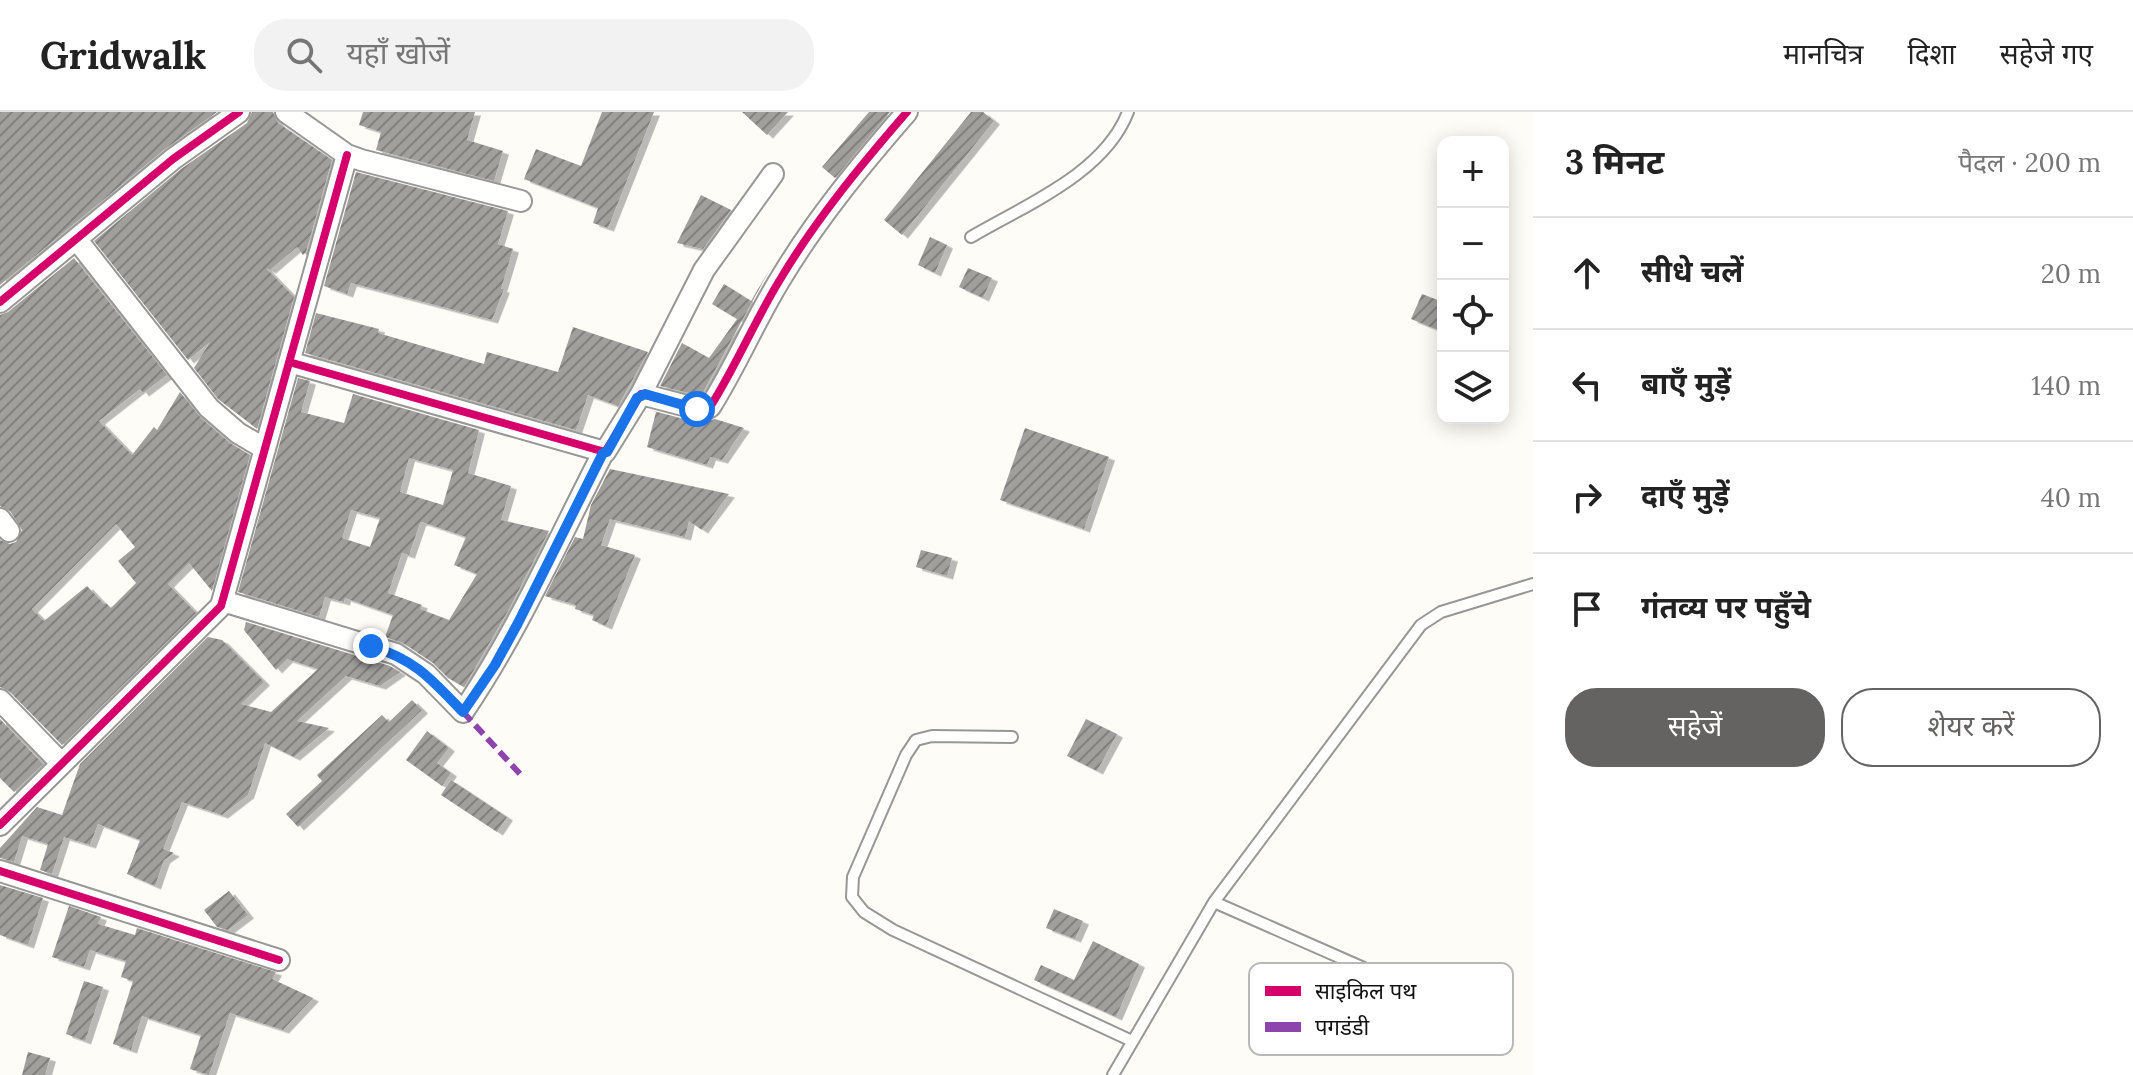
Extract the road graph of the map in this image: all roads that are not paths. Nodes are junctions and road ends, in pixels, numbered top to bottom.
1 (239, 112) edge
2 (286, 112) edge
3 (907, 112) edge
4 (1128, 112) edge
5 (347, 155) junction
6 (773, 174) dead end
7 (521, 201) dead end
8 (971, 237) dead end
9 (77, 240) junction
10 (0, 302) edge
11 (289, 362) junction
12 (641, 394) junction
13 (265, 449) junction
14 (603, 453) junction
15 (1533, 584) edge
16 (223, 601) junction
17 (0, 700) edge
18 (1012, 737) dead end
19 (61, 763) junction
20 (0, 825) edge
21 (0, 871) edge
22 (1214, 902) junction
23 (279, 960) dead end
24 (1352, 963) edge
25 (1132, 1041) junction
26 (1113, 1075) edge

1 - 9 street
2 - 5 street
3 - 12 street
4 - 8 lane
5 - 7 street
5 - 11 street
6 - 12 street
9 - 10 street
9 - 13 street
11 - 13 street
11 - 14 street
12 - 14 street
13 - 16 street
14 - 16 street
15 - 22 lane
16 - 19 street
17 - 19 street
18 - 25 lane
19 - 20 street
21 - 23 street
22 - 24 lane
22 - 25 lane
25 - 26 lane

